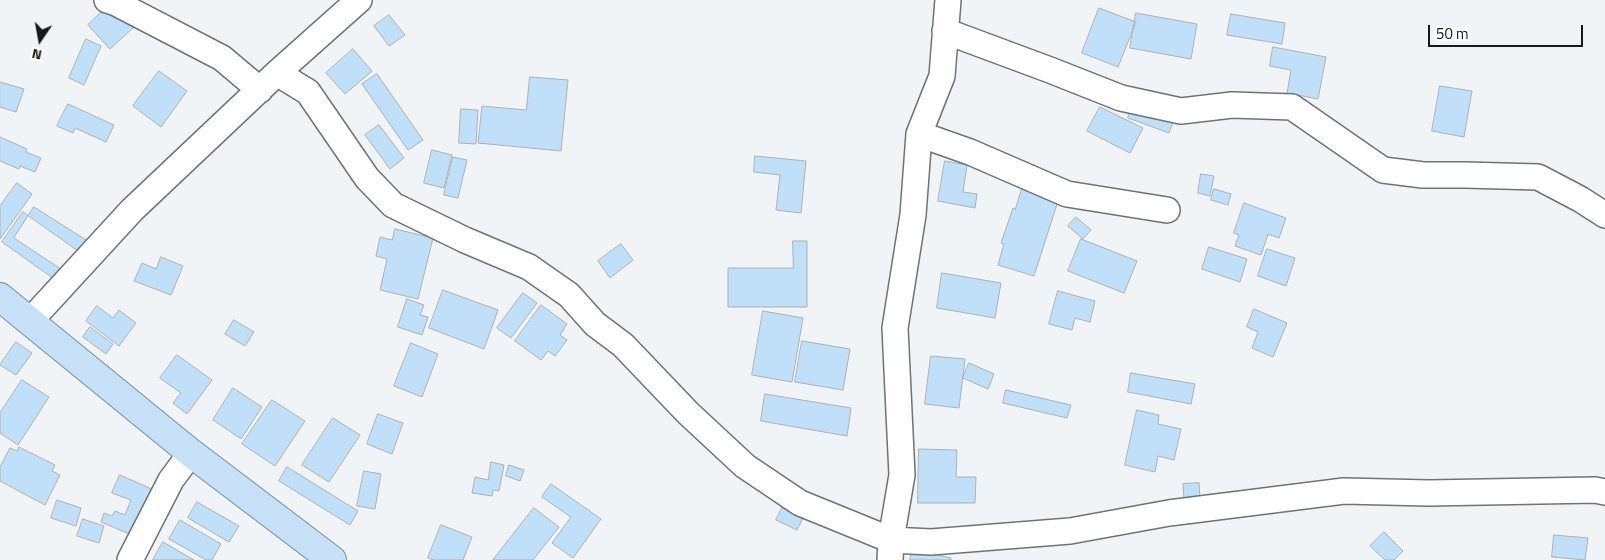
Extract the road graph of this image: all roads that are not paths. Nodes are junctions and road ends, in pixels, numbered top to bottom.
1 (107, 0) edge
2 (358, 0) edge
3 (948, 0) edge
4 (945, 31) junction
5 (268, 82) junction
6 (919, 134) junction
7 (1168, 210) dead end
8 (1605, 215) edge
9 (0, 297) edge
10 (30, 321) junction
11 (192, 453) junction
12 (1605, 492) edge
13 (890, 550) edge
14 (130, 560) edge
15 (332, 560) edge

1 - 5 street
2 - 5 street
3 - 4 street
4 - 6 street
4 - 8 street
5 - 10 street
5 - 13 street
6 - 7 street
6 - 13 street
9 - 10 main road
10 - 11 main road
11 - 14 street
11 - 15 main road
12 - 13 street

